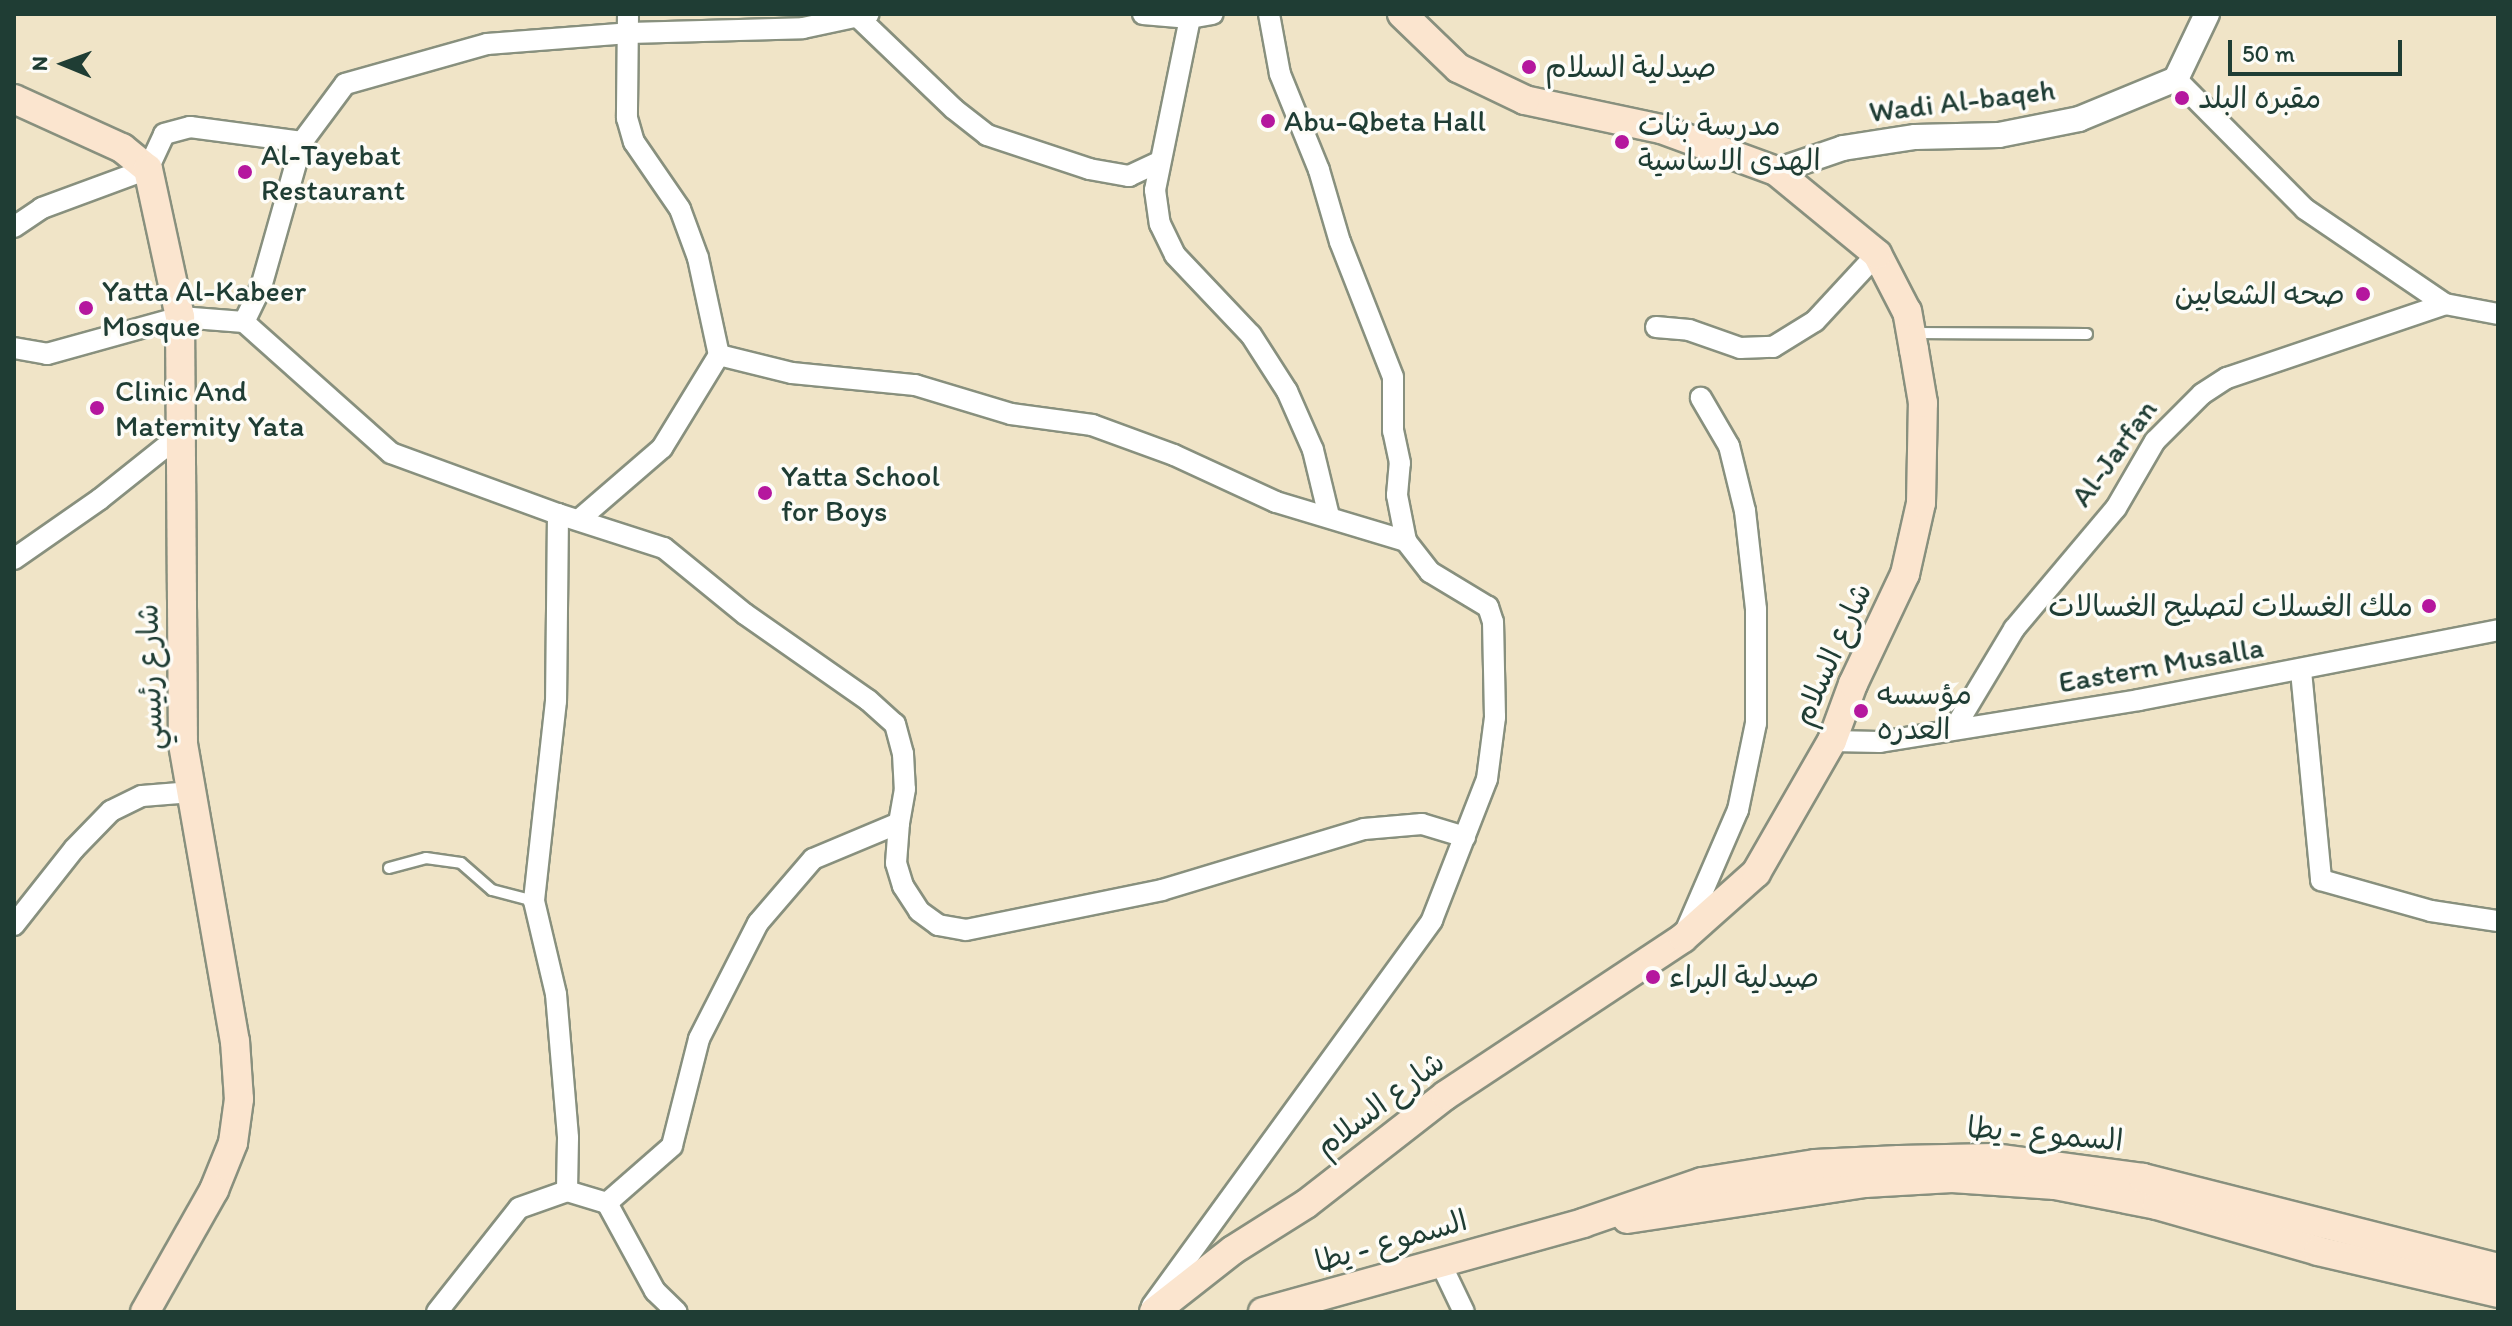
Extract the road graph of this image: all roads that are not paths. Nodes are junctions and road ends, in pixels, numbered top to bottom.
1 (1143, 14) edge
2 (1213, 14) edge
3 (1269, 14) edge
4 (1402, 14) edge
5 (2207, 14) edge
6 (863, 16) edge
7 (1190, 18) junction
8 (628, 23) edge
9 (2176, 79) junction
10 (14, 99) edge
11 (302, 142) junction
12 (1159, 162) junction
13 (148, 169) junction
14 (1776, 171) junction
15 (14, 227) edge
16 (1877, 254) junction
17 (2445, 304) junction
18 (2498, 314) edge
19 (180, 317) junction
20 (244, 322) junction
21 (1656, 327) dead end
22 (1911, 333) junction
23 (2087, 334) dead end
24 (14, 348) edge
25 (719, 355) junction
26 (1701, 398) dead end
27 (179, 436) junction
28 (558, 514) junction
29 (1329, 516) junction
30 (581, 518) junction
31 (1406, 541) junction
32 (14, 559) edge
33 (2498, 630) edge
34 (2301, 671) junction
35 (1954, 729) junction
36 (1832, 741) junction
37 (192, 792) junction
38 (899, 823) junction
39 (1465, 837) junction
40 (389, 868) dead end
41 (534, 901) junction
42 (2498, 921) edge
43 (14, 925) edge
44 (1683, 938) junction
45 (567, 1191) junction
46 (607, 1203) junction
47 (1583, 1223) junction
48 (1440, 1262) junction
49 (2498, 1268) edge
50 (2498, 1293) edge
51 (145, 1312) edge
52 (437, 1312) edge
53 (677, 1312) edge
54 (1147, 1312) edge
55 (1154, 1312) edge
56 (1263, 1312) edge
57 (1464, 1312) edge

1 - 7 street
2 - 7 street
3 - 31 street
4 - 14 main road, شارع السلام
5 - 9 street
6 - 8 street
6 - 12 street
7 - 12 street
8 - 11 street
8 - 25 street
9 - 14 street, Wadi Al-baqeh
9 - 17 street
10 - 13 main road
11 - 13 street
11 - 20 street
12 - 29 street
13 - 15 street
13 - 19 main road, شارع رئيسي
14 - 16 main road, شارع السلام
16 - 21 street
16 - 22 main road, شارع السلام
17 - 18 street, Al-Jarfan
17 - 35 street, Al-Jarfan
19 - 20 street
19 - 24 street
19 - 27 main road, شارع رئيسي
20 - 28 street
22 - 23 lane
22 - 36 main road, شارع السلام
25 - 29 street
25 - 30 street
26 - 44 street
27 - 32 street
27 - 37 main road, شارع رئيسي
28 - 30 street
28 - 41 street
29 - 31 street
30 - 38 street
31 - 39 street
33 - 34 street, Eastern Musalla
34 - 35 street, Eastern Musalla
34 - 42 street
35 - 36 street, Eastern Musalla
36 - 44 main road, شارع السلام
37 - 43 street
37 - 51 main road, شارع رئيسي
38 - 39 street
38 - 46 street
39 - 54 street
40 - 41 lane
41 - 45 street
44 - 55 main road, شارع السلام
45 - 46 street
45 - 52 street
46 - 53 street
47 - 48 main road, السموع - يطا
47 - 49 main road, السموع - يطا
47 - 50 main road, السموع - يطا
48 - 56 main road, السموع - يطا
48 - 57 street

